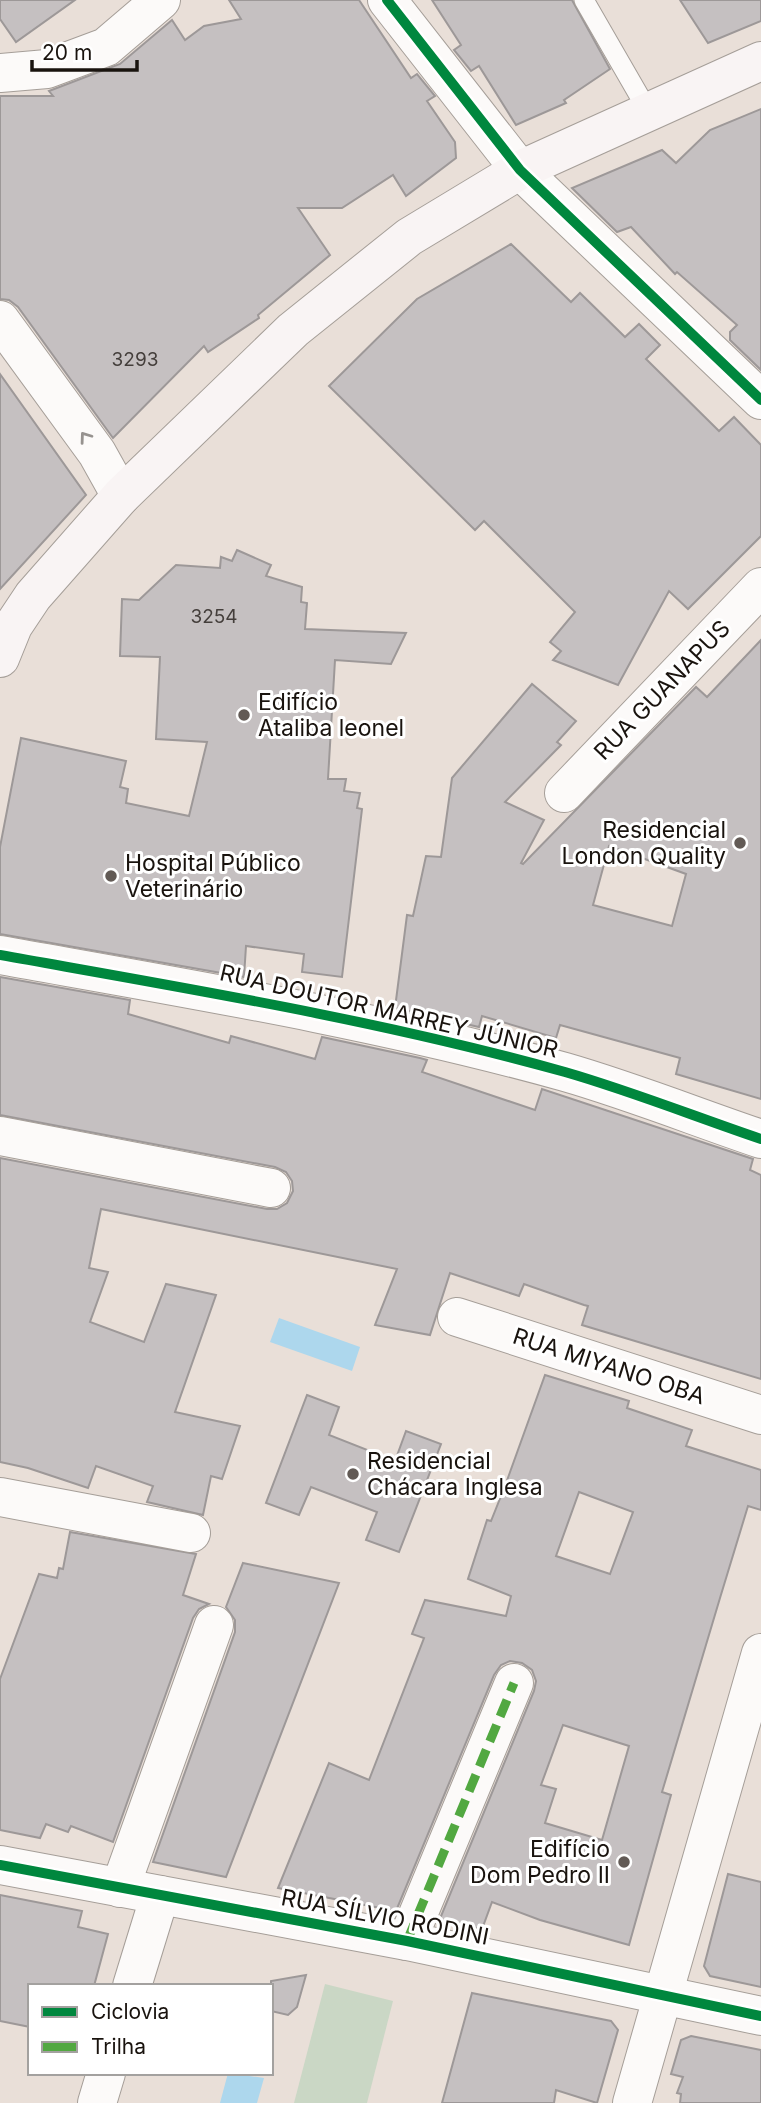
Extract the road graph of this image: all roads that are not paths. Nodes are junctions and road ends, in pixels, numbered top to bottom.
1 (161, 0) edge
2 (387, 0) edge
3 (584, 0) edge
4 (761, 61) edge
5 (0, 73) edge
6 (648, 111) junction
7 (520, 170) junction
8 (0, 320) edge
9 (761, 400) edge
10 (121, 496) junction
11 (761, 587) edge
12 (0, 659) edge
13 (564, 793) dead end
14 (0, 955) edge
15 (0, 1136) edge
16 (761, 1139) edge
17 (271, 1188) dead end
18 (457, 1317) dead end
19 (761, 1415) edge
20 (0, 1497) edge
21 (191, 1533) dead end
22 (214, 1625) dead end
23 (761, 1653) edge
24 (514, 1683) dead end
25 (0, 1865) edge
26 (120, 1888) junction
27 (160, 1895) junction
28 (407, 1941) junction
29 (133, 1984) edge
30 (666, 1996) junction
31 (761, 2016) edge
32 (105, 2075) edge
33 (97, 2103) edge
34 (632, 2103) edge

1 - 5 street
2 - 7 street
3 - 6 lane
4 - 6 main road
6 - 7 main road
7 - 9 street
7 - 10 main road
10 -> 8 street
10 - 12 main road
11 - 13 street, RUA GUANAPUS
14 - 16 street, RUA DOUTOR MARREY JÚNIOR
15 - 17 street
18 - 19 street, RUA MIYANO OBA
20 - 21 street
22 - 26 street
23 - 30 street
24 - 28 street
25 - 26 street, RUA SÍLVIO RODINI
26 - 27 street, RUA SÍLVIO RODINI
27 - 28 street, RUA SÍLVIO RODINI
27 - 29 street
28 - 30 street, RUA SÍLVIO RODINI
30 - 31 street, RUA SÍLVIO RODINI
30 - 34 street
32 - 33 street

